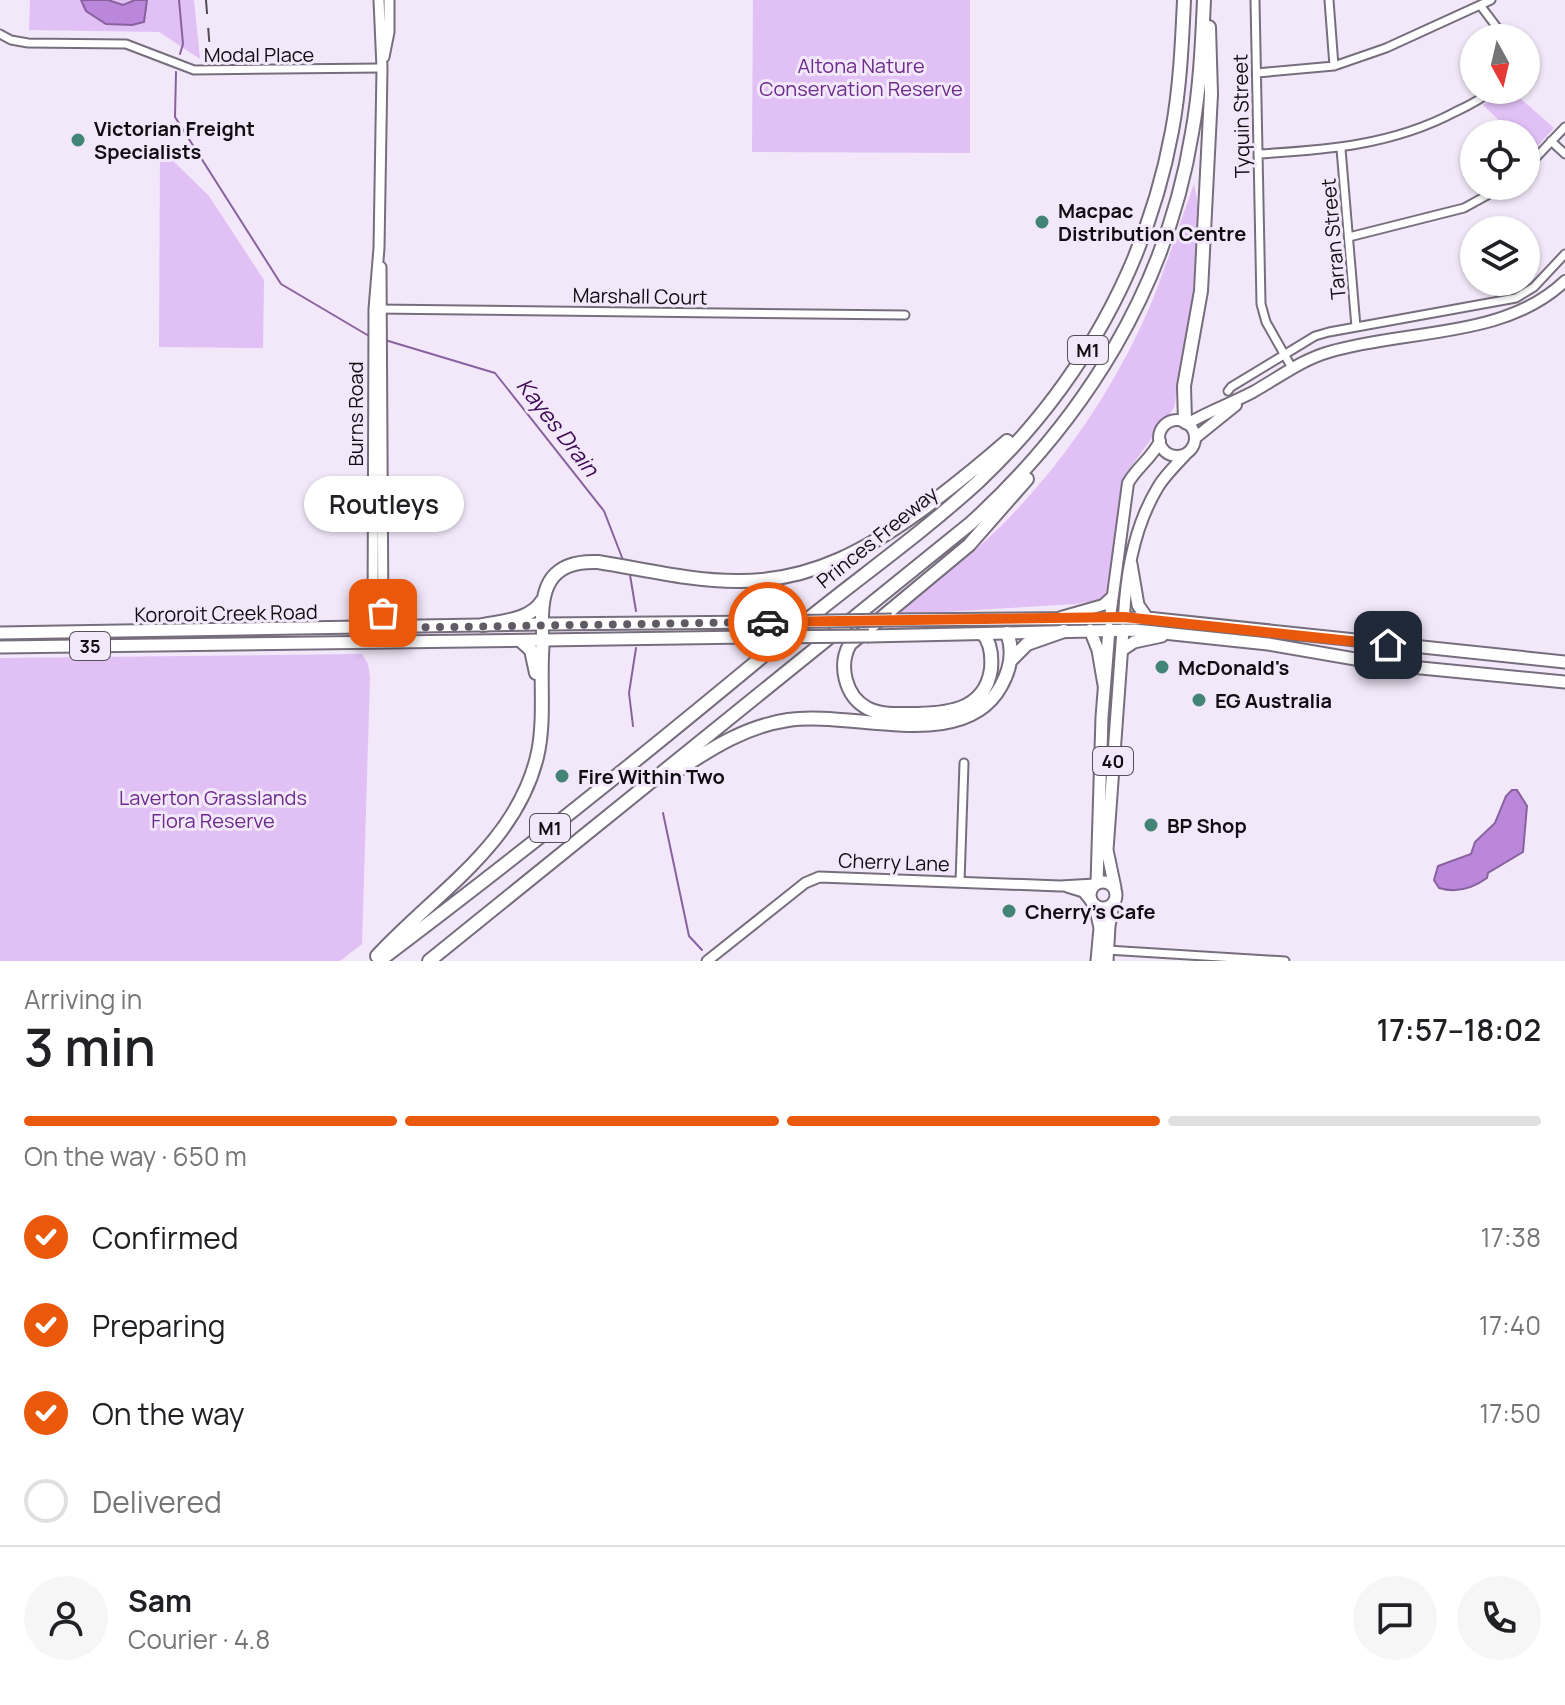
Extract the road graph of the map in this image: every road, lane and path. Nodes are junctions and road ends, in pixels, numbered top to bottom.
1 (379, 0) edge
2 (389, 0) edge
3 (1184, 0) edge
4 (1206, 0) edge
5 (1255, 0) edge
6 (1329, 0) edge
7 (1491, 0) edge
8 (1480, 5) junction
9 (1494, 24) edge
10 (0, 34) edge
11 (1334, 66) junction
12 (382, 68) junction
13 (1257, 73) junction
14 (1468, 104) edge
15 (1565, 127) edge
16 (1551, 141) junction
17 (1341, 149) junction
18 (1540, 153) edge
19 (1258, 154) junction
20 (1565, 154) edge
21 (1479, 200) edge
22 (1349, 237) junction
23 (1565, 254) edge
24 (1565, 281) edge
25 (378, 309) junction
26 (905, 315) dead end
27 (1356, 327) junction
28 (1285, 355) junction
29 (1104, 367) junction
30 (1292, 368) junction
31 (1063, 386) junction
32 (1228, 391) dead end
33 (1253, 392) junction
34 (1186, 423) junction
35 (1195, 438) junction
36 (1160, 441) junction
37 (1187, 453) junction
38 (1131, 564) junction
39 (1112, 597) junction
40 (542, 601) junction
41 (1060, 617) junction
42 (1124, 617) junction
43 (1147, 618) junction
44 (969, 620) junction
45 (1109, 623) junction
46 (542, 624) junction
47 (483, 625) junction
48 (378, 628) junction
49 (1090, 630) junction
50 (1123, 630) junction
51 (162, 631) junction
52 (1064, 631) junction
53 (0, 633) edge
54 (18, 633) junction
55 (1007, 633) junction
56 (1174, 633) junction
57 (983, 634) junction
58 (543, 640) junction
59 (521, 641) junction
60 (378, 642) junction
61 (162, 645) junction
62 (0, 647) edge
63 (18, 647) junction
64 (1122, 650) junction
65 (1011, 660) junction
66 (1565, 662) edge
67 (1565, 682) edge
68 (1104, 685) junction
69 (541, 695) junction
70 (964, 763) dead end
71 (960, 882) junction
72 (1096, 884) junction
73 (1060, 886) junction
74 (1115, 888) junction
75 (1094, 904) junction
76 (1113, 904) junction
77 (464, 933) junction
78 (1107, 956) edge
79 (1173, 958) edge
80 (372, 961) edge
81 (379, 961) edge
82 (429, 961) edge
83 (707, 961) edge
84 (1097, 961) edge
85 (1285, 961) edge

1 - 12 street, Burns Road
2 - 12 street, Burns Road
3 - 31 highway, Princes Freeway / M1
4 - 29 highway, M1
4 - 34 highway
5 - 13 street, Tyquin Street
6 - 11 street
7 - 8 street
8 - 9 street
8 - 11 street
10 - 12 street, Modal Place
11 - 13 street
12 - 25 street, Burns Road
13 - 19 street, Tyquin Street
14 - 17 street
15 - 16 street
16 - 18 street
16 - 20 street
17 - 19 street
17 - 22 street, Tarran Street
19 - 28 street, Tyquin Street
21 - 22 street
22 - 27 street, Tarran Street
23 - 27 street
24 - 30 main road
25 - 26 street, Marshall Court
25 - 48 street, Burns Road
27 - 28 street
28 - 30 street, Tyquin Street
28 - 32 street
29 - 57 highway
29 - 77 highway, M1
30 - 33 main road
31 - 40 highway
31 - 81 highway, Princes Freeway / M1
33 - 34 main road
33 - 35 main road
34 - 35 main road
34 - 36 main road
35 - 37 main road
36 - 37 main road
36 - 39 main road
37 - 38 main road
38 - 42 main road
38 - 43 main road
39 - 41 main road
39 - 45 main road
40 - 46 highway
40 - 47 highway
41 - 44 main road, Kororoit Creek Road / 35
41 - 45 main road, Kororoit Creek Road / 35
42 - 43 main road, Kororoit Creek Road
42 - 45 main road, Kororoit Creek Road
42 - 50 main road
43 - 66 main road, Kororoit Creek Road
44 - 46 main road, Kororoit Creek Road / 35, bridge
44 - 55 main road
45 - 49 main road, Kororoit Creek Road / 35
45 - 50 main road, Kororoit Creek Road
45 - 68 main road, 40
46 - 47 main road, Kororoit Creek Road / 35
46 - 58 main road
47 - 48 main road, Kororoit Creek Road / 35
48 - 51 main road, Kororoit Creek Road / 35
48 - 60 main road
49 - 52 main road, Kororoit Creek Road / 35
49 - 68 main road
50 - 56 main road, Kororoit Creek Road
50 - 64 main road, 40
51 - 54 main road, Kororoit Creek Road / 35
51 - 61 main road
52 - 55 main road, Kororoit Creek Road / 35
52 - 65 highway
53 - 54 main road, Kororoit Creek Road / 35
54 - 63 main road
55 - 57 main road, Kororoit Creek Road / 35
55 - 65 highway
56 - 64 main road
56 - 67 main road, Kororoit Creek Road
57 - 58 main road, Kororoit Creek Road / 35, bridge
58 - 59 main road, Kororoit Creek Road / 35
58 - 69 highway
59 - 60 main road, Kororoit Creek Road / 35
59 - 69 highway
60 - 61 main road, Kororoit Creek Road / 35
61 - 63 main road, Kororoit Creek Road / 35
62 - 63 main road, Kororoit Creek Road / 35
64 - 74 main road, 40
65 - 77 highway
68 - 72 main road, 40
69 - 80 highway
70 - 71 street
71 - 73 street, Cherry Lane
71 - 83 street, Cherry Lane
72 - 73 street, Cherry Lane
72 - 74 main road
72 - 75 main road, 40
73 - 75 street, Cherry Lane
74 - 76 main road, 40
75 - 76 main road
75 - 84 main road, 40
76 - 78 main road, 40
77 - 82 highway, M1
78 - 79 street
79 - 85 street

